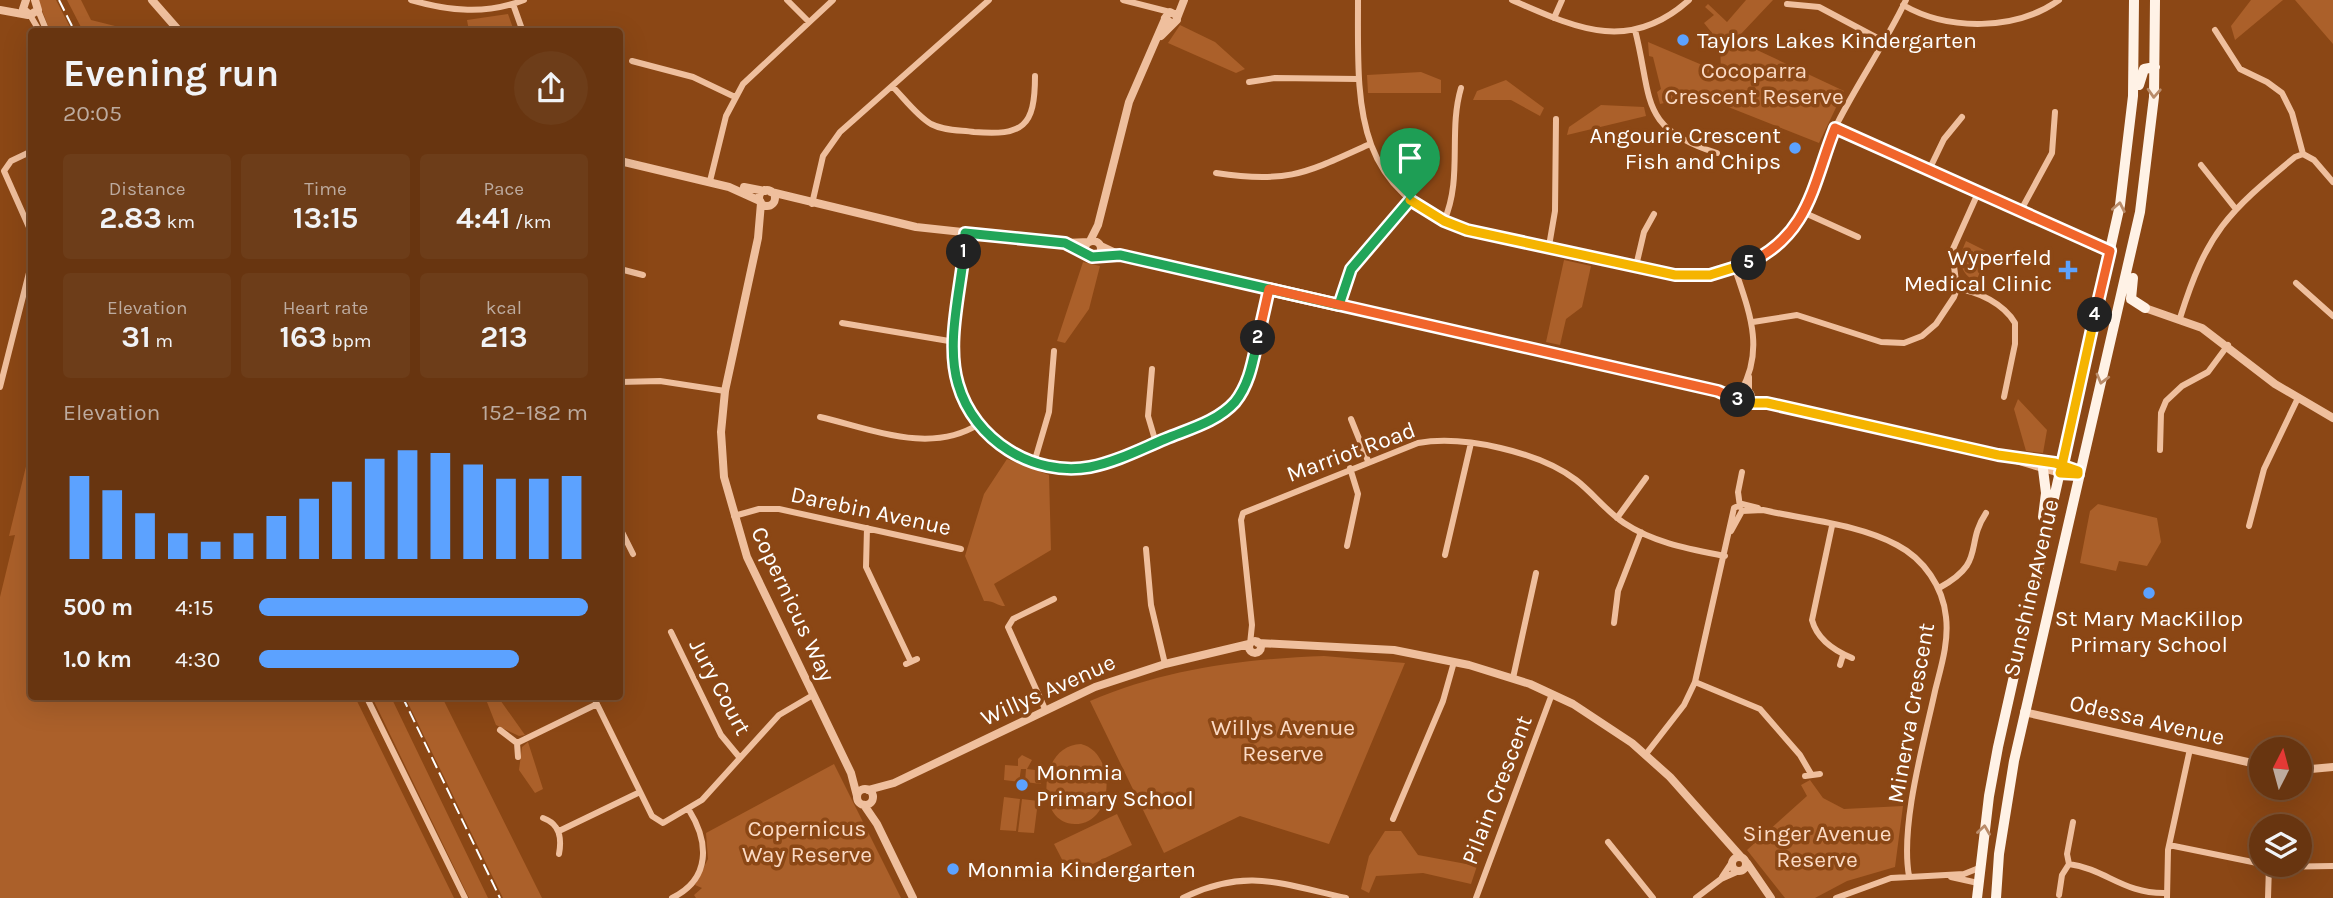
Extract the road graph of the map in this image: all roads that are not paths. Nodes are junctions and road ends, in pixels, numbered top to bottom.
1 (35, 0) edge
2 (152, 0) edge
3 (524, 0) edge
4 (787, 0) edge
5 (833, 0) edge
6 (989, 0) edge
7 (1123, 0) edge
8 (1183, 0) edge
9 (1358, 0) edge
10 (1512, 0) edge
11 (1562, 0) edge
12 (1689, 0) edge
13 (2059, 0) edge
14 (2128, 0) edge
15 (2134, 0) edge
16 (2155, 0) edge
17 (415, 1) edge
18 (24, 3) edge
19 (1905, 3) edge
20 (513, 4) junction
21 (1787, 4) dead end
22 (3, 10) edge
23 (38, 10) junction
24 (29, 15) junction
25 (1170, 17) junction
26 (1554, 18) junction
27 (809, 22) junction
28 (37, 28) edge
29 (45, 28) edge
30 (176, 28) edge
31 (522, 28) edge
32 (1635, 30) junction
33 (2215, 30) dead end
34 (2134, 31) junction
35 (1883, 41) junction
36 (632, 61) dead end
37 (2155, 67) junction
38 (1035, 76) dead end
39 (1358, 79) junction
40 (1249, 82) dead end
41 (891, 86) junction
42 (1461, 88) dead end
43 (735, 97) junction
44 (2055, 112) dead end
45 (1962, 117) dead end
46 (1556, 119) dead end
47 (1835, 128) junction
48 (1370, 144) junction
49 (28, 153) edge
50 (1717, 153) dead end
51 (2302, 154) junction
52 (623, 162) edge
53 (3, 164) edge
54 (2201, 165) dead end
55 (1929, 170) junction
56 (1216, 173) dead end
57 (2124, 174) junction
58 (710, 181) junction
59 (2333, 182) edge
60 (768, 192) junction
61 (1978, 193) junction
62 (1410, 200) junction
63 (801, 201) junction
64 (761, 202) junction
65 (773, 204) junction
66 (812, 204) junction
67 (2235, 208) junction
68 (2020, 212) junction
69 (2140, 212) junction
70 (1805, 213) junction
71 (1654, 214) dead end
72 (1444, 221) junction
73 (1098, 225) junction
74 (28, 226) edge
75 (965, 233) junction
76 (1858, 237) dead end
77 (758, 238) junction
78 (1089, 241) junction
79 (1065, 243) junction
80 (1100, 245) junction
81 (1549, 246) junction
82 (2110, 251) junction
83 (1087, 255) junction
84 (1120, 255) junction
85 (1097, 256) junction
86 (1636, 266) junction
87 (1735, 269) junction
88 (623, 271) edge
89 (643, 275) dead end
90 (28, 277) edge
91 (2296, 283) dead end
92 (1269, 289) junction
93 (1956, 289) junction
94 (1339, 305) junction
95 (2145, 308) junction
96 (2118, 313) junction
97 (2333, 316) edge
98 (2180, 318) junction
99 (1753, 322) junction
100 (842, 323) dead end
101 (955, 342) junction
102 (2228, 345) junction
103 (1054, 351) dead end
104 (1152, 369) dead end
105 (623, 382) edge
106 (0, 387) edge
107 (725, 391) junction
108 (1744, 395) junction
109 (2004, 397) dead end
110 (2298, 398) junction
111 (820, 417) dead end
112 (2333, 418) edge
113 (1351, 419) dead end
114 (979, 424) junction
115 (1156, 443) junction
116 (1471, 443) junction
117 (2160, 450) dead end
118 (1998, 455) junction
119 (1368, 461) junction
120 (1034, 463) junction
121 (1350, 468) junction
122 (2043, 469) junction
123 (2061, 469) junction
124 (1742, 472) dead end
125 (2078, 472) junction
126 (1646, 478) dead end
127 (1740, 508) junction
128 (1974, 514) dead end
129 (733, 516) junction
130 (1617, 518) junction
131 (1832, 526) junction
132 (2249, 526) dead end
133 (867, 528) junction
134 (1641, 532) junction
135 (623, 534) edge
136 (1348, 546) dead end
137 (961, 549) dead end
138 (1146, 549) dead end
139 (633, 554) dead end
140 (1445, 555) dead end
141 (1725, 556) junction
142 (2040, 558) junction
143 (1536, 573) dead end
144 (1939, 588) junction
145 (1054, 599) dead end
146 (1614, 623) dead end
147 (671, 632) dead end
148 (1254, 646) junction
149 (1843, 655) junction
150 (1852, 658) dead end
151 (911, 661) dead end
152 (1454, 662) junction
153 (1165, 664) junction
154 (1840, 665) dead end
155 (1513, 678) junction
156 (1695, 682) junction
157 (1552, 694) junction
158 (813, 695) junction
159 (368, 700) edge
160 (595, 700) edge
161 (597, 704) junction
162 (2007, 707) junction
163 (1045, 709) junction
164 (2024, 712) junction
165 (500, 730) dead end
166 (516, 743) junction
167 (2190, 750) junction
168 (1646, 754) junction
169 (517, 757) dead end
170 (740, 758) junction
171 (2249, 762) edge
172 (2333, 767) edge
173 (2312, 769) edge
174 (851, 773) junction
175 (1820, 774) dead end
176 (894, 783) junction
177 (867, 789) junction
178 (640, 792) junction
179 (857, 796) junction
180 (870, 802) junction
181 (2006, 807) junction
182 (689, 810) junction
183 (543, 818) dead end
184 (1393, 819) dead end
185 (2073, 822) dead end
186 (559, 831) junction
187 (1722, 838) junction
188 (1608, 842) dead end
189 (2169, 845) junction
190 (559, 854) dead end
191 (1744, 859) junction
192 (1732, 862) junction
193 (2249, 862) edge
194 (2069, 864) junction
195 (2312, 866) edge
196 (2333, 866) edge
197 (1979, 868) junction
198 (1739, 871) junction
199 (1909, 876) junction
200 (1945, 876) junction
201 (2268, 877) edge
202 (1721, 879) junction
203 (1978, 883) junction
204 (1759, 884) junction
205 (2059, 896) edge
206 (2166, 896) edge
207 (465, 898) edge
208 (672, 898) edge
209 (913, 898) edge
210 (1183, 898) edge
211 (1346, 898) edge
212 (1476, 898) edge
213 (1653, 898) edge
214 (1696, 898) edge
215 (1771, 898) edge
216 (1836, 898) edge
217 (1977, 898) edge
218 (1996, 898) edge
219 (2267, 898) edge

1 - 23 street
2 - 30 street
3 - 20 street
4 - 27 street
5 - 27 street
6 - 41 street
7 - 25 street
8 - 25 street
9 - 39 street
10 - 26 street
11 - 26 street
12 - 32 street
13 - 19 street
14 - 34 main road
15 - 34 main road, Sunshine Avenue
16 - 37 main road, Sunshine Avenue
17 - 20 street
18 - 22 street
18 - 24 street
19 - 35 street
20 - 31 street
21 - 35 street
22 - 24 street
23 - 24 street
23 - 29 street
24 - 28 street
25 - 73 street
26 - 32 street
27 - 43 street
32 - 50 street
33 - 51 street
34 - 57 main road, Sunshine Avenue
35 - 47 street
36 - 43 street
37 - 57 main road
37 -> 69 main road, Sunshine Avenue
38 - 41 street
39 - 40 street
39 - 48 street
41 - 66 street
42 - 72 street
43 - 58 street
44 - 68 street
45 - 55 street
46 - 81 street
47 - 55 street
47 - 70 street
48 - 56 street
48 - 62 street
49 - 53 street
51 - 59 street
51 - 67 street
52 - 58 street
53 - 74 street
54 - 67 street
55 - 61 street
82 -> 57 main road, Sunshine Avenue
58 - 60 street
58 - 64 street
60 - 63 street
60 - 64 street
60 - 65 street
61 - 68 street
61 - 93 street
62 - 72 street
62 - 94 street
63 - 65 street
63 - 66 street
64 - 65 street
64 - 77 street, Copernicus Way
65 - 77 street, Copernicus Way
66 - 75 street
67 - 98 street
68 - 82 street
69 - 95 main road
69 - 96 main road, Sunshine Avenue
70 - 76 street
70 - 87 street
71 - 86 street
72 - 81 street
73 - 78 street
73 - 80 street
75 - 79 street
75 - 101 street
77 - 107 street, Copernicus Way
78 - 79 street
78 - 80 street
78 - 83 street
79 - 83 street
80 - 84 street
80 - 85 street
81 - 86 street
82 - 123 main road, Sunshine Avenue
83 - 85 street
84 - 85 street
84 - 92 street
86 - 87 street
87 - 99 street
88 - 89 street
90 - 106 street
91 - 97 street
92 - 94 street
92 - 115 street
93 - 99 street
93 - 109 street
94 - 108 street
95 - 96 main road
95 - 98 street
96 -> 125 main road, Sunshine Avenue
98 - 102 street
99 - 108 street
100 - 101 street
101 - 114 street
102 - 110 street
102 - 117 street
103 - 120 street
104 - 115 street
105 - 107 street
107 - 129 street, Copernicus Way
108 - 118 street
110 - 112 street
110 - 132 street
111 - 114 street
113 - 119 street
114 - 120 street
115 - 120 street
116 - 119 street, Marriot Road
116 - 130 street, Marriot Road
116 - 140 street
118 - 122 street
118 - 123 street
119 - 121 street, Marriot Road
121 - 136 street
121 - 148 street, Marriot Road
122 - 123 street
122 - 142 main road
123 - 125 main road
123 - 142 main road, Sunshine Avenue
124 - 127 street
125 - 164 main road, Sunshine Avenue
126 - 130 street
127 - 131 street, Minerva Crescent
127 - 141 street
128 - 144 street
129 - 133 street, Darebin Avenue
129 - 158 street, Copernicus Way
130 - 134 street, Marriot Road
131 - 144 street, Minerva Crescent
131 - 149 street
133 - 137 street, Darebin Avenue
133 - 151 street
134 - 141 street, Marriot Road
134 - 146 street
135 - 139 street
138 - 153 street
141 - 156 street
142 - 162 main road, Sunshine Avenue
143 - 155 street
144 - 199 street, Minerva Crescent
145 - 163 street
147 - 170 street, Jury Court
148 - 152 street, Willys Avenue
148 - 153 street, Willys Avenue
149 - 150 street
149 - 154 street
152 - 155 street, Willys Avenue
152 - 184 street
153 - 163 street, Willys Avenue
155 - 157 street, Willys Avenue
156 - 168 street
156 - 175 street
157 - 168 street, Willys Avenue
157 - 212 street, Pilain Crescent
158 - 170 street
158 - 174 street, Copernicus Way
159 - 207 street
160 - 161 street
161 - 166 street
161 - 178 street
162 - 164 main road
197 -> 162 main road, Sunshine Avenue
163 - 176 street, Willys Avenue
164 - 167 street, Odessa Avenue
164 - 181 main road, Sunshine Avenue
165 - 166 street
166 - 169 street
167 - 171 street, Odessa Avenue
167 - 189 street
168 - 187 street, Willys Avenue
170 - 182 street
172 - 173 street
174 - 177 street, Copernicus Way
174 - 179 street, Copernicus Way
176 - 177 street, Willys Avenue
176 - 180 street, Willys Avenue
177 - 179 street
177 - 180 street, Copernicus Way
178 - 182 street
178 - 186 street
179 - 180 street
180 - 209 street
181 - 203 main road
181 - 218 main road, Sunshine Avenue
182 - 208 street
183 - 186 street
185 - 194 street
186 - 190 street
187 - 191 street, Willys Avenue
187 - 192 street, Willys Avenue
188 - 213 street
189 - 193 street
189 - 206 street
191 - 192 street
191 - 198 street
191 - 204 street, Willys Avenue
192 - 198 street, Willys Avenue
192 - 202 street
194 - 205 street
194 - 206 street
195 - 196 street
197 - 200 street
197 - 203 main road, Sunshine Avenue
198 - 202 street
198 - 204 street, Willys Avenue
199 - 200 street
199 - 216 street
200 - 203 street
201 - 219 street
202 - 214 street
203 - 217 main road, Sunshine Avenue
204 - 215 street, Willys Avenue
210 - 211 street

